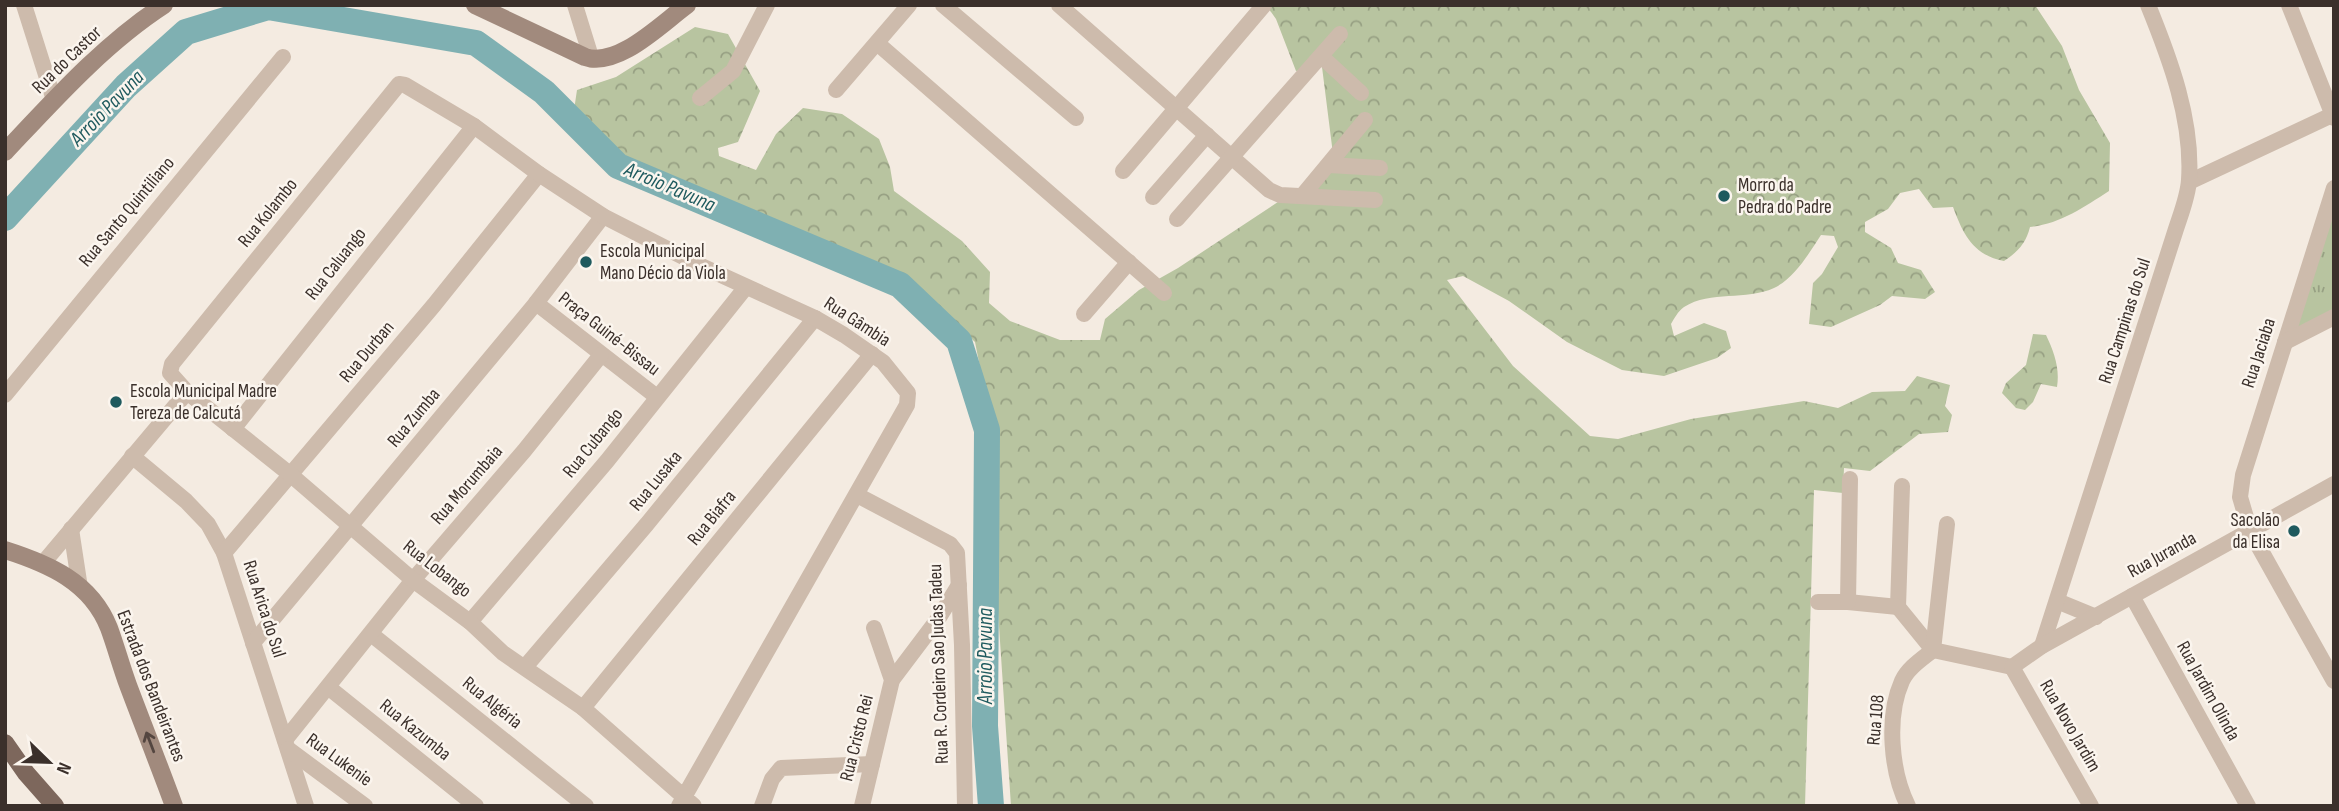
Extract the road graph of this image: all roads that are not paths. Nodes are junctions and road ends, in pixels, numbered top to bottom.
1 (24, 5) edge
2 (164, 5) edge
3 (475, 5) edge
4 (575, 5) edge
5 (687, 5) edge
6 (767, 5) edge
7 (909, 5) edge
8 (943, 5) edge
9 (1059, 5) edge
10 (1264, 5) edge
11 (2148, 5) edge
12 (2289, 5) edge
13 (1340, 34) dead end
14 (877, 43) junction
15 (1321, 56) junction
16 (283, 57) dead end
17 (592, 60) junction
18 (400, 84) joint
19 (836, 90) dead end
20 (1361, 93) dead end
21 (700, 98) dead end
22 (54, 100) junction
23 (1176, 108) junction
24 (2333, 116) edge
25 (1076, 118) dead end
26 (1365, 120) dead end
27 (474, 126) junction
28 (1207, 135) junction
29 (5, 152) edge
30 (1233, 157) junction
31 (1329, 165) junction
32 (1380, 168) dead end
33 (1123, 171) dead end
34 (539, 174) junction
35 (2189, 182) junction
36 (2334, 188) edge
37 (1302, 196) junction
38 (1153, 197) dead end
39 (1375, 200) dead end
40 (603, 216) junction
41 (1177, 219) dead end
42 (1129, 262) junction
43 (746, 287) junction
44 (1164, 293) dead end
45 (536, 303) junction
46 (1084, 314) dead end
47 (2334, 317) edge
48 (815, 318) junction
49 (2285, 342) junction
50 (872, 354) junction
51 (601, 355) junction
52 (169, 369) joint
53 (187, 392) junction
54 (5, 394) edge
55 (657, 397) junction
56 (233, 429) junction
57 (132, 456) junction
58 (291, 475) junction
59 (1850, 479) dead end
60 (2334, 484) edge
61 (1902, 486) dead end
62 (857, 495) junction
63 (1947, 524) dead end
64 (352, 527) junction
65 (71, 529) junction
66 (2250, 531) junction
67 (5, 550) edge
68 (224, 553) junction
69 (44, 562) junction
70 (413, 580) junction
71 (959, 585) junction
72 (80, 587) junction
73 (2132, 596) junction
74 (2057, 601) junction
75 (1818, 602) dead end
76 (1848, 602) junction
77 (1898, 607) junction
78 (2096, 617) junction
79 (470, 622) junction
80 (874, 628) dead end
81 (371, 634) junction
82 (253, 643) junction
83 (2042, 646) junction
84 (1933, 650) junction
85 (525, 667) junction
86 (2012, 667) junction
87 (892, 680) junction
88 (2334, 681) edge
89 (328, 687) junction
90 (583, 708) junction
91 (5, 743) edge
92 (286, 744) junction
93 (872, 764) junction
94 (686, 803) edge
95 (55, 806) edge
96 (174, 806) edge
97 (306, 806) edge
98 (365, 806) edge
99 (476, 806) edge
100 (586, 806) edge
101 (762, 806) edge
102 (862, 806) edge
103 (964, 806) edge
104 (1908, 806) edge
105 (2091, 806) edge
106 (2248, 806) edge

1 - 22 street
2 - 22 street, Rua do Castor
3 - 17 street
4 - 17 street
5 - 17 street
6 - 21 street
7 - 14 street
8 - 25 street
9 - 23 street
10 - 23 street
11 - 35 street, Rua Campinas do Sul
12 - 24 street
13 - 15 street
14 - 19 street
14 - 42 street
15 - 20 street
15 - 30 street
16 - 54 street, Rua Santo Quintiliano
18 - 27 street, Rua Gâmbia
18 - 52 street, Rua Kolambo
22 - 29 street, Rua do Castor
23 - 28 street
23 - 33 street
24 - 35 street
26 - 31 street
27 - 34 street, Rua Gâmbia
27 - 56 street, Rua Caluango
28 - 30 street
28 - 38 street
30 - 37 street
30 - 41 street
31 - 32 street
31 - 37 street
34 - 40 street, Rua Gâmbia
34 - 58 street, Rua Durban
35 - 74 street, Rua Campinas do Sul
36 - 49 street, Rua Jaciaba
37 - 39 street
40 - 43 street, Rua Gâmbia
40 - 45 street, Rua Zumba
42 - 44 street
42 - 46 street
43 - 48 street, Rua Gâmbia
43 - 55 street, Rua Cubango
45 - 51 street, Praça Guiné-Bissau
45 - 64 street, Rua Zumba
47 - 49 street
48 - 50 street, Rua Gâmbia
48 - 85 street, Rua Lusaka
49 - 66 street, Rua Jaciaba
50 - 62 street, Rua Gâmbia
50 - 90 street, Rua Biafra
51 - 55 street, Praça Guiné-Bissau
51 - 70 street, Rua Morumbaia
52 - 53 street, Rua Lobango
53 - 56 street, Rua Lobango
53 - 57 street
55 - 79 street, Rua Cubango
56 - 58 street, Rua Lobango
57 - 65 street
57 - 68 street, Rua Arica do Sul
58 - 64 street, Rua Lobango
58 - 68 street, Rua Durban
59 - 76 street
60 - 66 street, Rua Juranda
61 - 77 street
62 - 71 street, Rua R. Cordeiro Sao Judas Tadeu
62 - 94 street, Rua Gâmbia
63 - 84 street
64 - 70 street, Rua Lobango
64 - 82 street, Rua Zumba
65 - 69 street
65 - 72 street
66 - 73 street, Rua Juranda
66 - 88 street, Rua Jaciaba
67 - 69 street, Estrada dos Bandeirantes
68 - 82 street, Rua Arica do Sul
69 - 72 street, Estrada dos Bandeirantes
70 - 79 street, Rua Lobango
70 - 81 street, Rua Morumbaia
71 - 87 street, Rua Cristo Rei
71 - 103 street, Rua R. Cordeiro Sao Judas Tadeu
96 -> 72 street, Estrada dos Bandeirantes
73 - 78 street, Rua Juranda
73 - 106 street, Rua Jardim Olinda
74 - 78 street
74 - 83 street, Rua Campinas do Sul
75 - 76 street
76 - 77 street
77 - 84 street
78 - 83 street, Rua Juranda
79 - 85 street, Rua Lobango
80 - 87 street, Rua Cristo Rei
81 - 89 street, Rua Morumbaia
81 - 100 street, Rua Algéria
82 - 92 street, Rua Arica do Sul
83 - 86 street, Rua Juranda
84 - 86 street
84 - 104 street, Rua 108
85 - 90 street, Rua Lobango
86 - 105 street, Rua Novo Jardim
87 - 93 street, Rua Cristo Rei
89 - 92 street, Rua Morumbaia
89 - 99 street, Rua Kazumba
90 - 94 street, Rua Lobango
91 - 95 main road
92 - 97 street, Rua Arica do Sul
92 - 98 street, Rua Lukenie
93 - 101 street
93 - 102 street, Rua Cristo Rei

